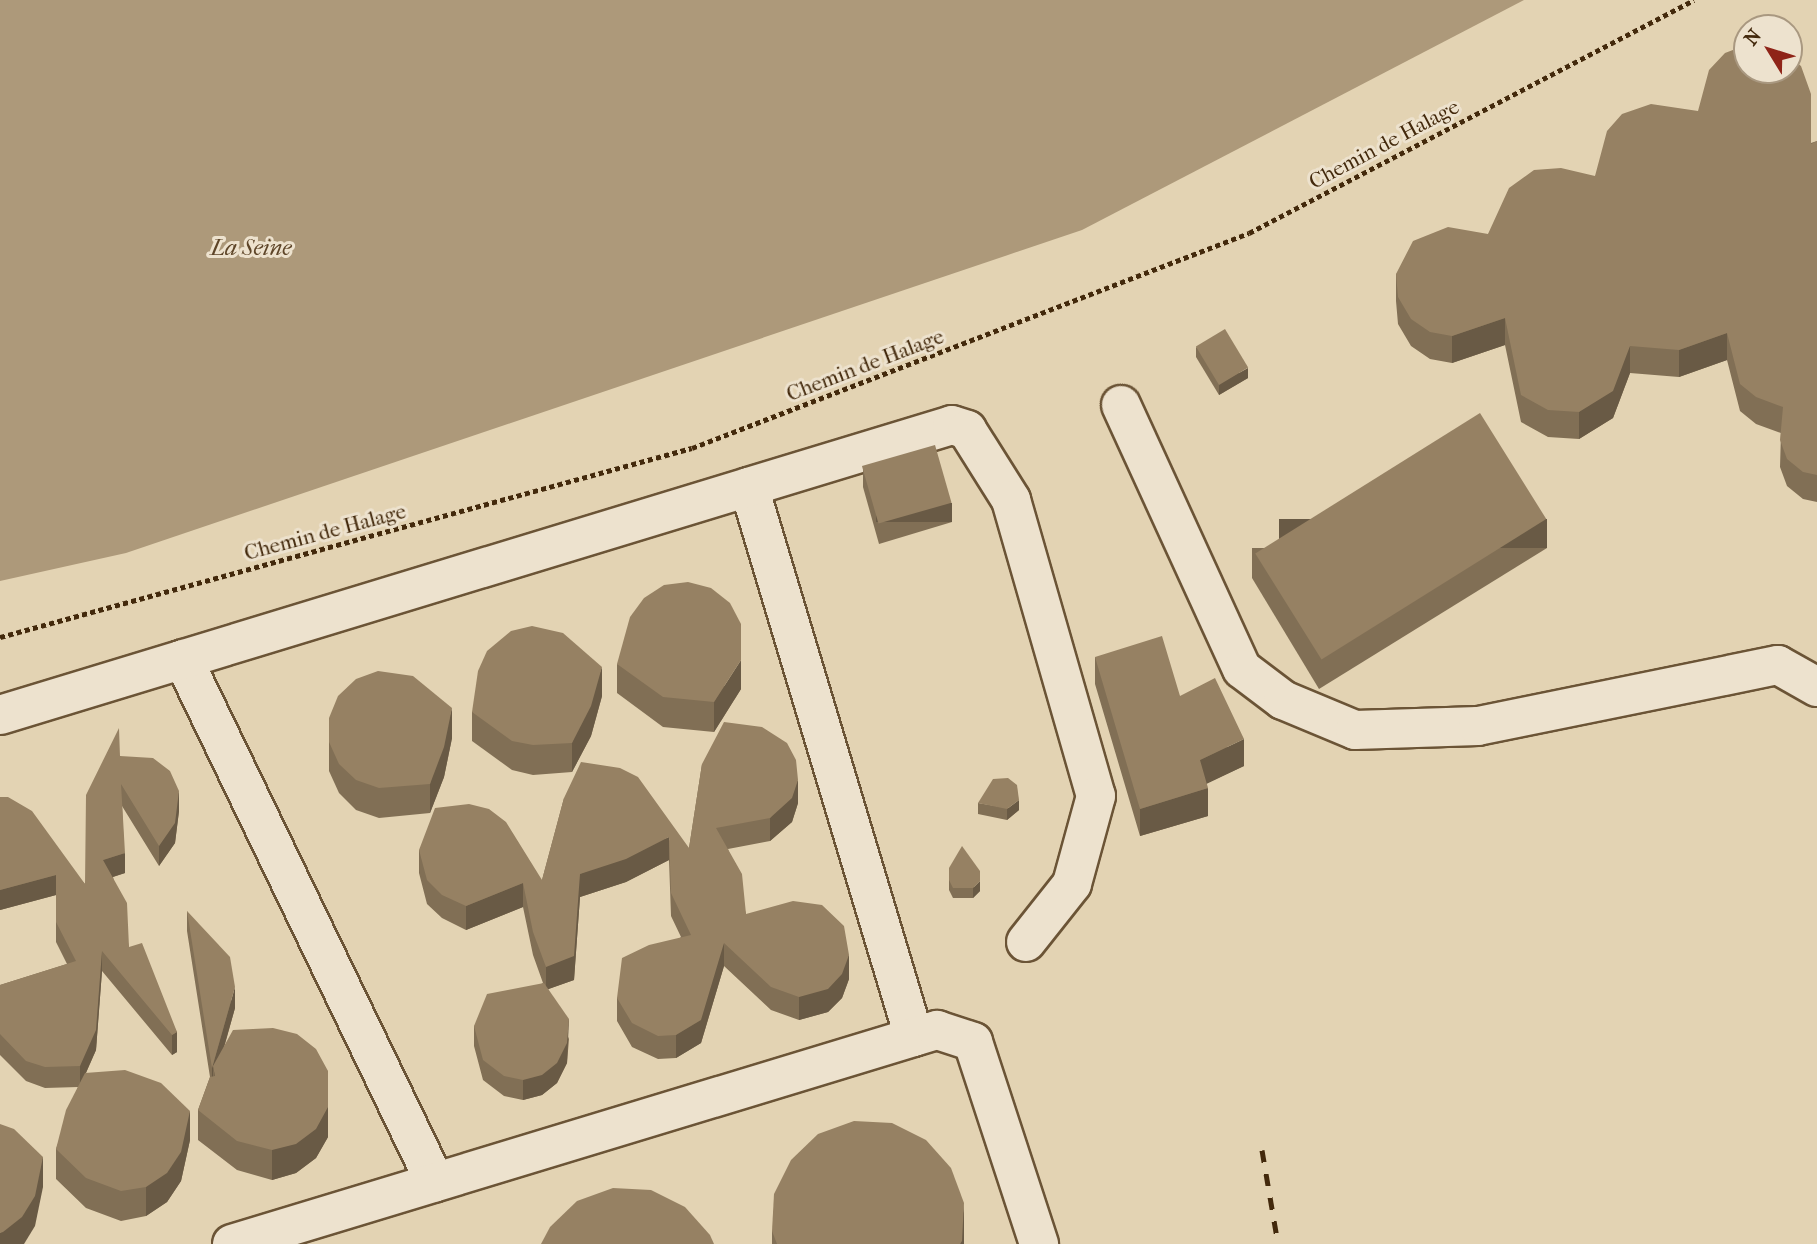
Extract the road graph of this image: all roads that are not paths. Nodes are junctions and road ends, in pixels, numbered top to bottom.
1 (1121, 405) dead end
2 (749, 487) junction
3 (183, 659) junction
4 (1817, 687) edge
5 (0, 715) edge
6 (1026, 942) dead end
7 (914, 1037) junction
8 (435, 1182) junction
9 (232, 1244) edge
10 (1039, 1244) edge

1 - 4 lane
2 - 3 lane
2 - 6 lane
2 - 7 lane
3 - 5 lane
3 - 8 lane
7 - 8 lane
7 - 10 lane
8 - 9 lane

